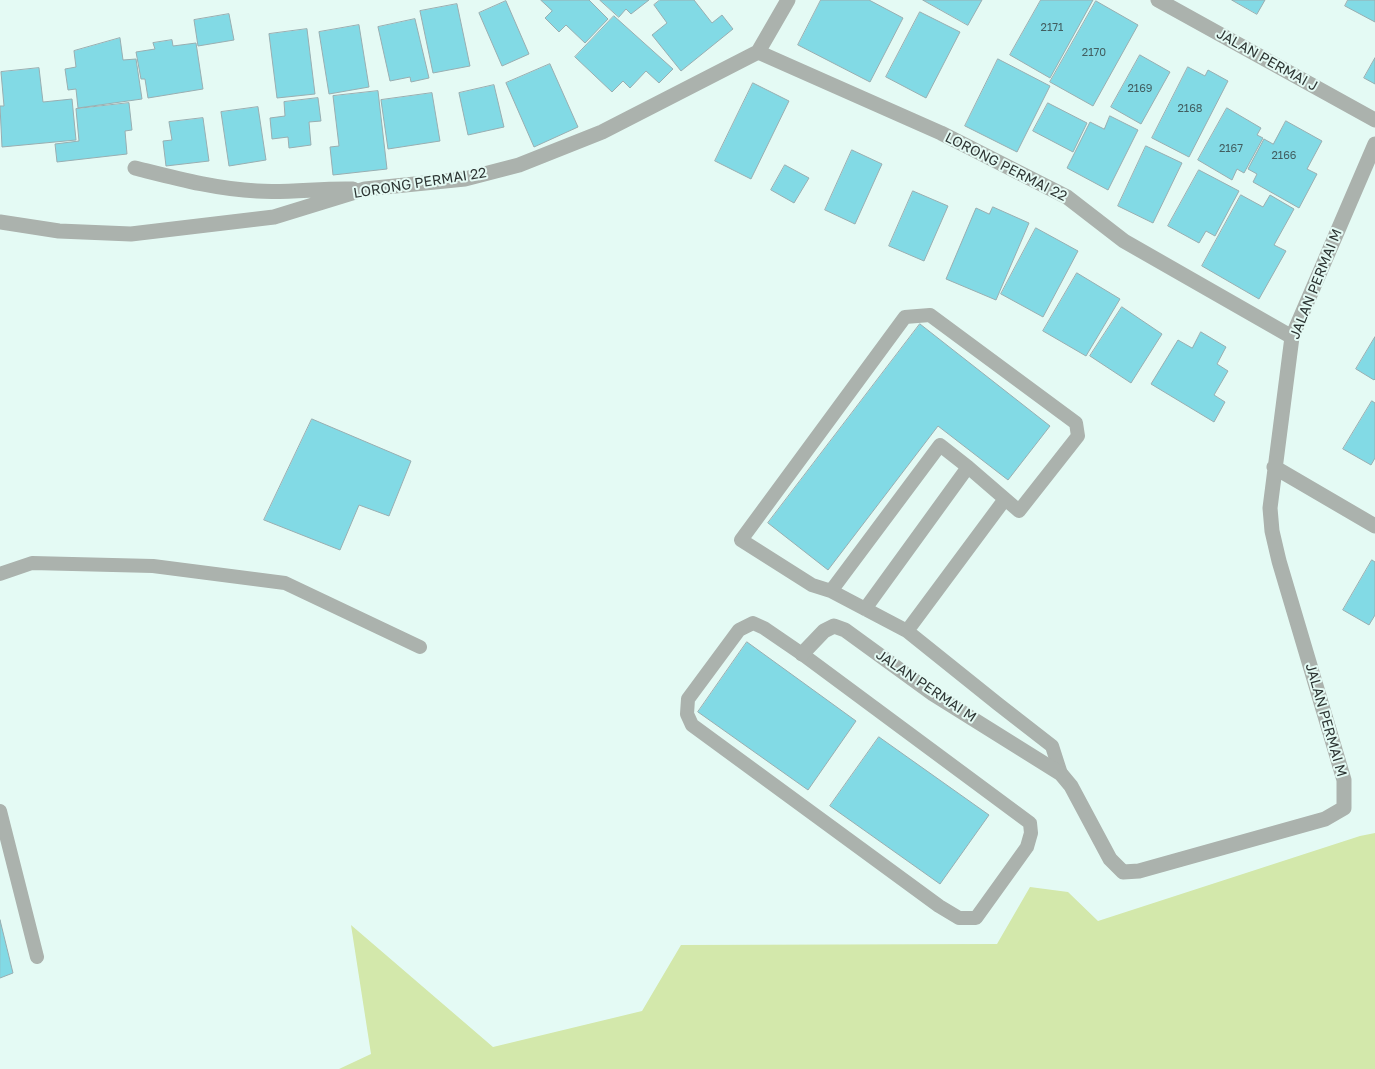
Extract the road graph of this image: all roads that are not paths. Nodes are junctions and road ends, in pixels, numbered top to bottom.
1 (788, 0) edge
2 (1158, 0) edge
3 (758, 52) junction
4 (1375, 120) edge
5 (1375, 144) edge
6 (135, 168) dead end
7 (365, 189) junction
8 (0, 222) edge
9 (1292, 337) junction
10 (1274, 467) junction
11 (968, 468) junction
12 (1004, 499) junction
13 (1375, 526) edge
14 (0, 574) edge
15 (831, 591) junction
16 (865, 609) junction
17 (907, 631) junction
18 (420, 647) dead end
19 (802, 654) junction
20 (1061, 774) junction
21 (0, 811) edge
22 (37, 957) dead end

1 - 3 street
2 - 4 street, JALAN PERMAI J
3 - 7 street, LORONG PERMAI 22
3 - 9 street, LORONG PERMAI 22
5 - 9 street, JALAN PERMAI M
6 - 7 street
7 - 8 street, LORONG PERMAI 22
9 - 10 street, JALAN PERMAI M
10 - 13 street
10 - 20 street, JALAN PERMAI M
11 - 12 lane
11 - 15 lane
11 - 16 lane
12 - 15 lane
12 - 17 lane
14 - 18 lane
15 - 16 lane
16 - 17 lane
17 - 20 lane
19 - 19 lane
19 - 20 street, JALAN PERMAI M
21 - 22 lane

